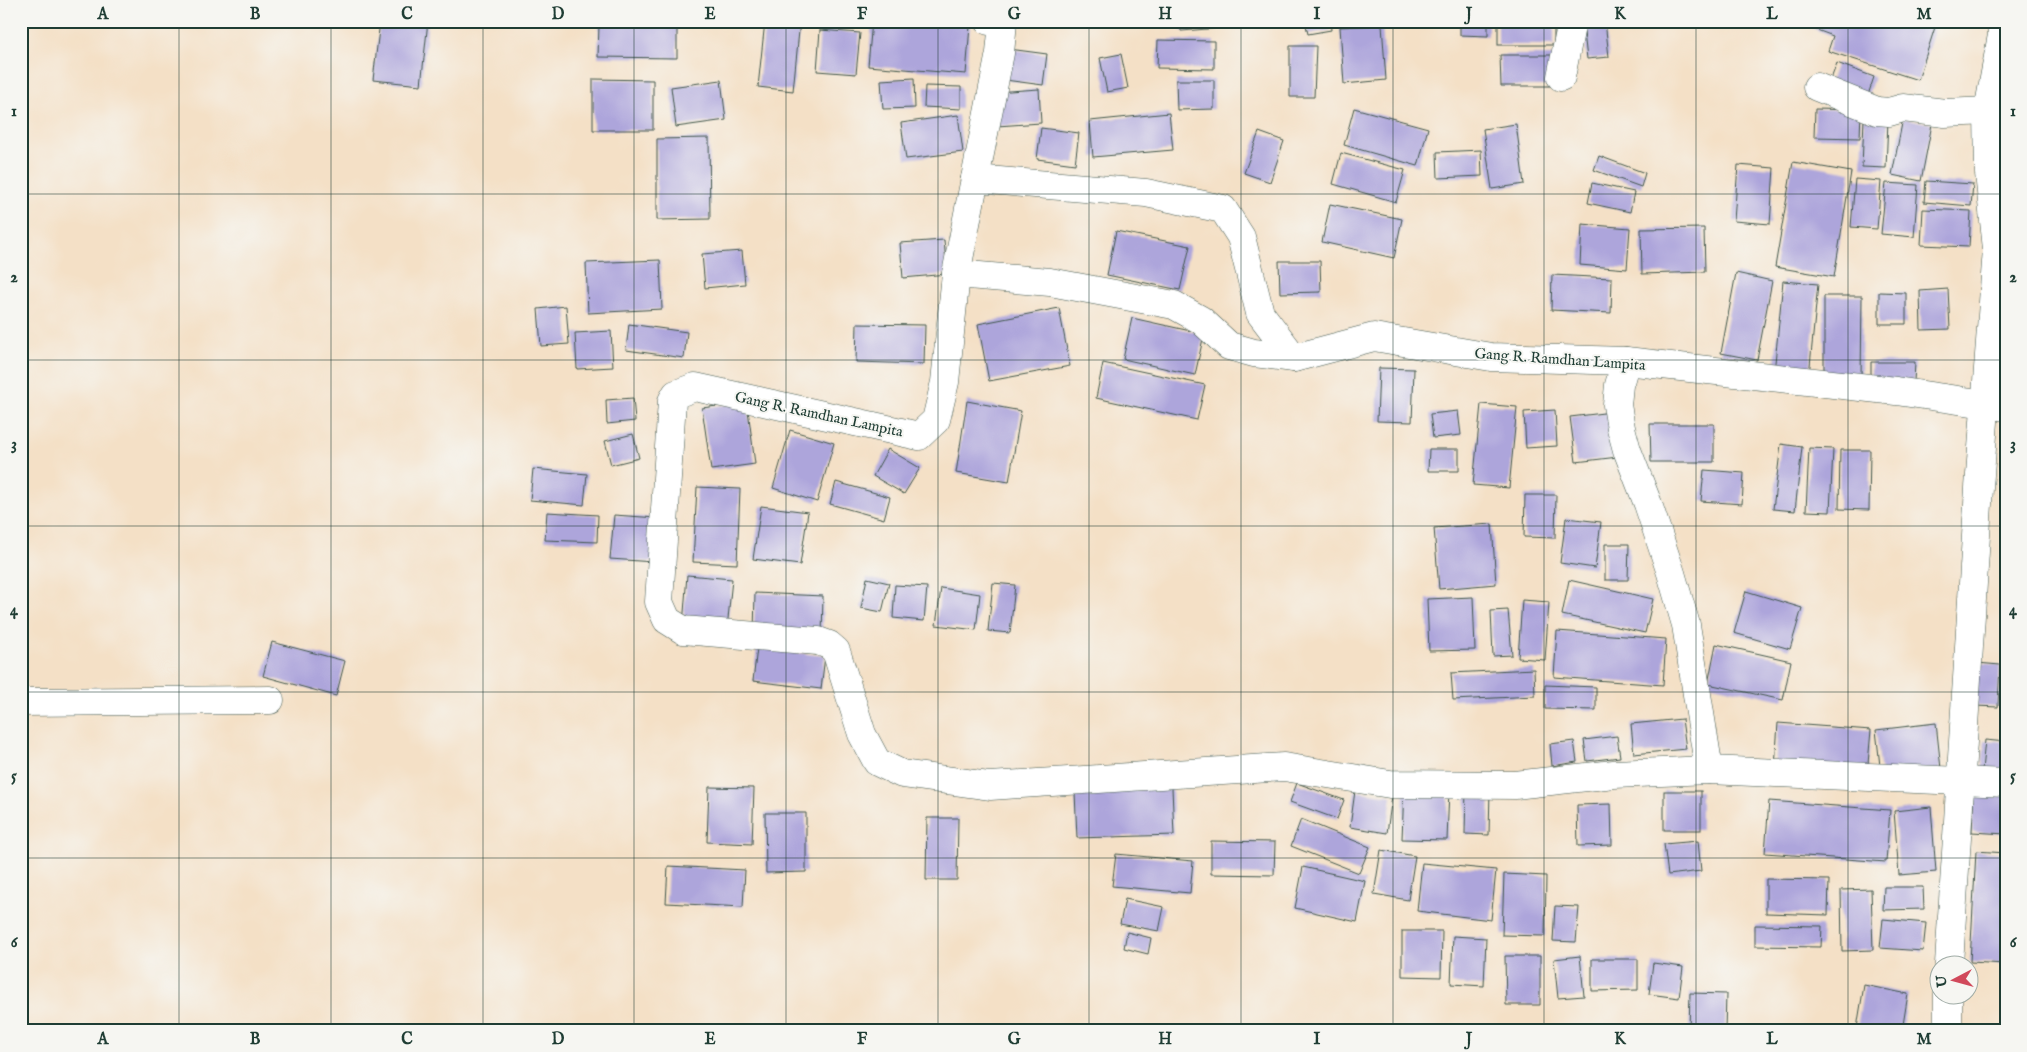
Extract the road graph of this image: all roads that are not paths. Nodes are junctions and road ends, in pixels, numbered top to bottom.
1 (1572, 21) edge
2 (998, 22) edge
3 (2003, 31) edge
4 (1561, 77) dead end
5 (1817, 87) dead end
6 (1997, 111) edge
7 (975, 179) junction
8 (2000, 224) edge
9 (956, 274) junction
10 (1294, 358) junction
11 (1626, 361) junction
12 (1996, 405) edge
13 (270, 700) dead end
14 (21, 702) edge
15 (1709, 770) junction
16 (1960, 783) junction
17 (2006, 783) edge
18 (1950, 954) edge
19 (1948, 1004) edge
20 (1948, 1031) edge

1 - 4 street
2 - 7 street
3 - 6 street
5 - 6 street
6 - 8 street
7 - 9 street
7 - 10 street
8 - 12 street
9 - 10 street, Gang R. Ramdhan Lampita
9 - 15 street, Gang R. Ramdhan Lampita
10 - 11 street, Gang R. Ramdhan Lampita
11 - 12 street, Gang R. Ramdhan Lampita
11 - 15 street
12 - 16 street
13 - 14 street
15 - 16 street
16 - 17 street
16 - 18 street
19 - 20 street

